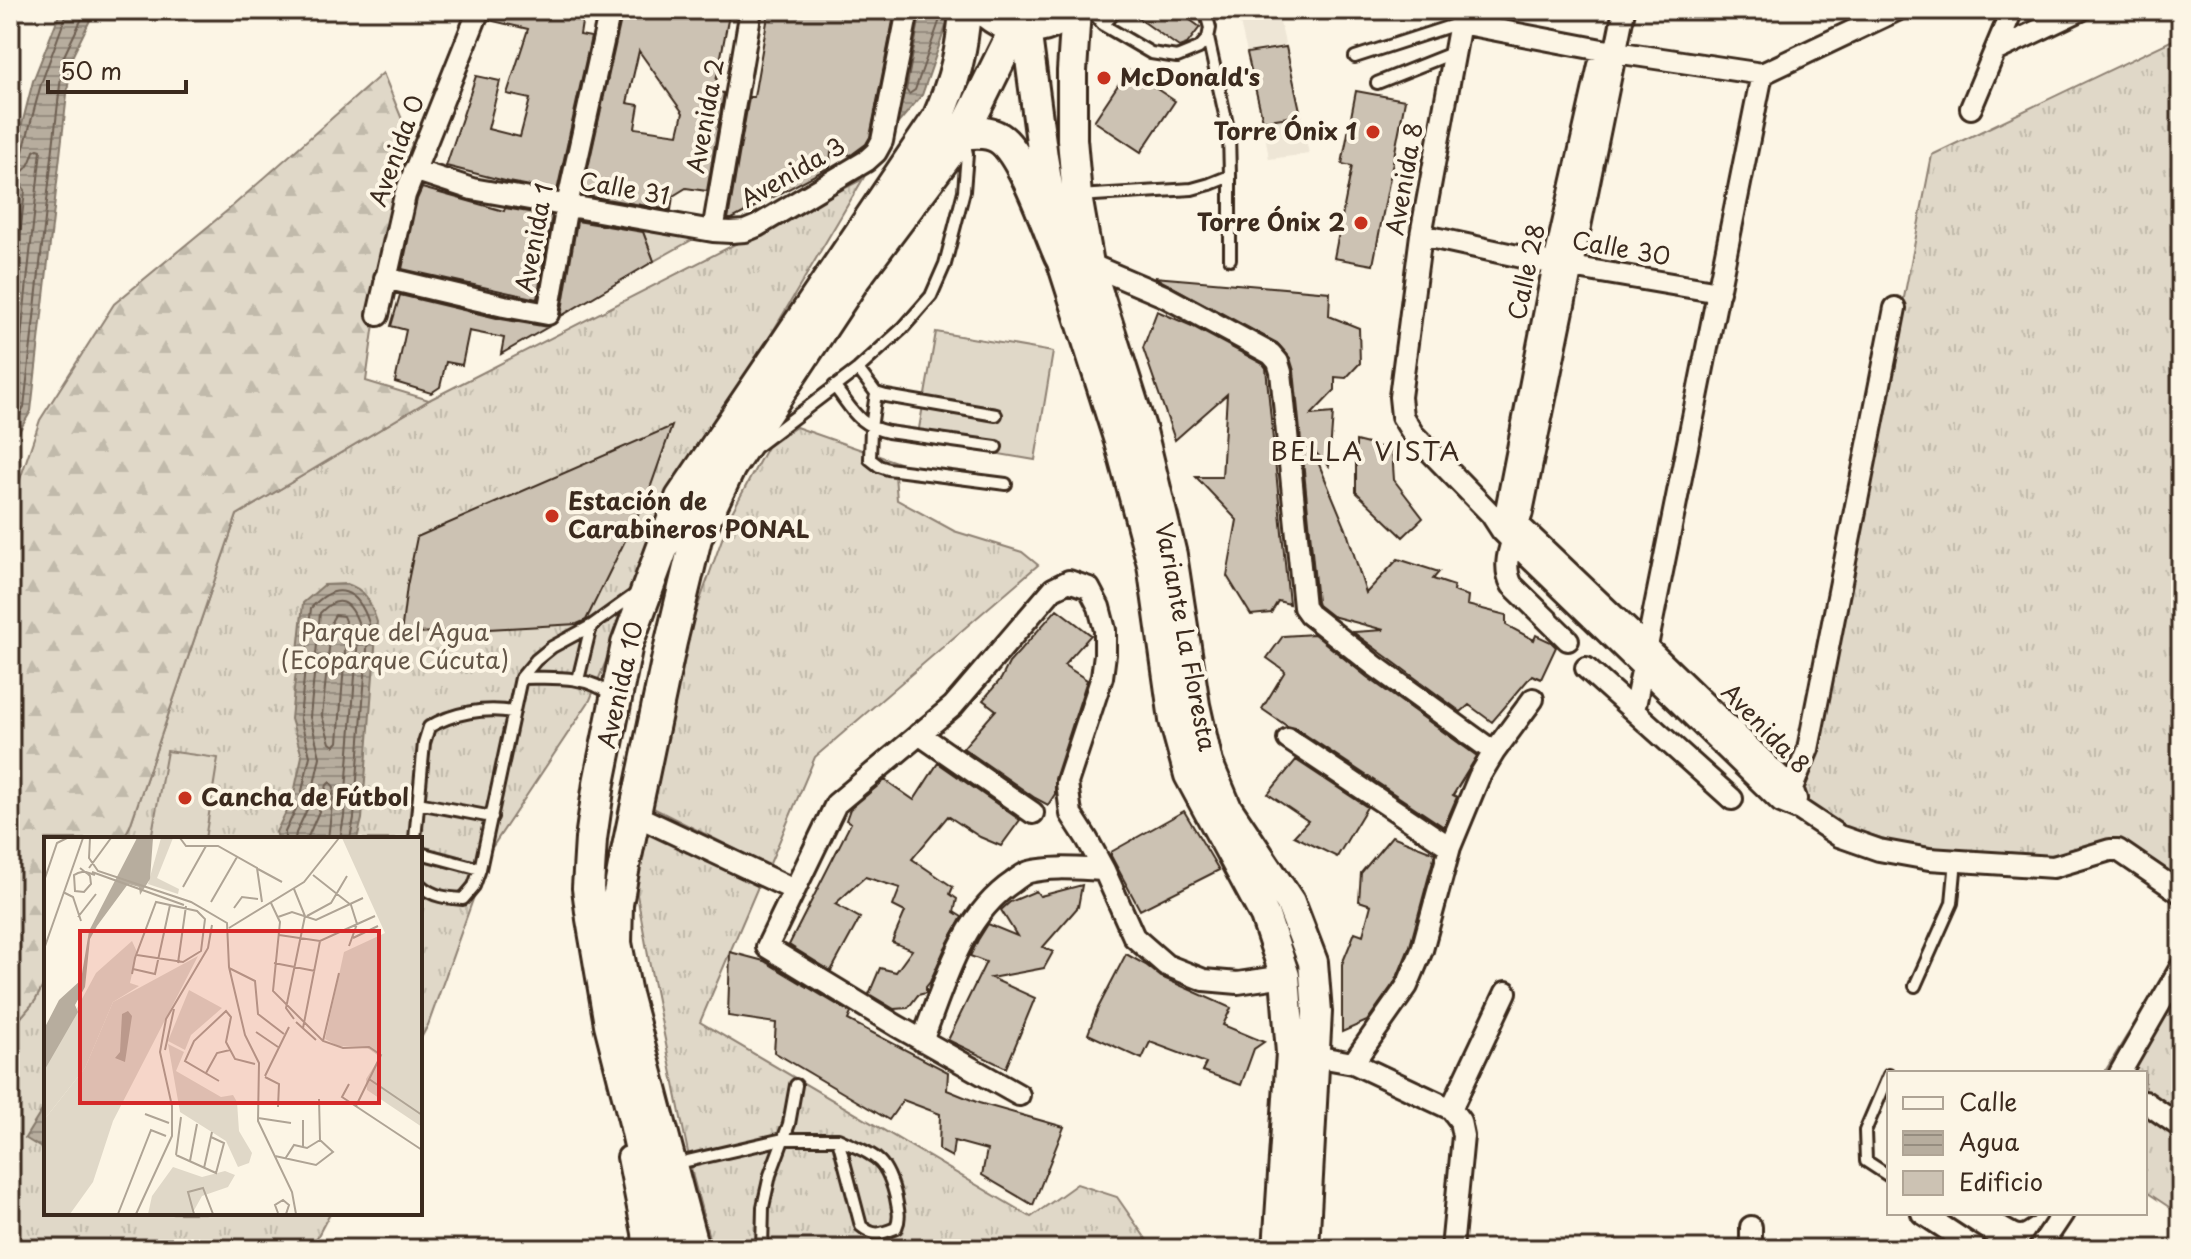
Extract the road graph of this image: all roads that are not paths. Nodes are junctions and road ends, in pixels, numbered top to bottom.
1 (479, 10) edge
2 (610, 10) edge
3 (751, 10) edge
4 (908, 10) edge
5 (965, 10) edge
6 (984, 10) edge
7 (1074, 10) edge
8 (1091, 10) edge
9 (1117, 10) edge
10 (1610, 10) edge
11 (1624, 10) edge
12 (1897, 10) edge
13 (2012, 10) edge
14 (2081, 10) edge
15 (1204, 12) edge
16 (1460, 16) edge
17 (1103, 25) junction
18 (1021, 28) junction
19 (1208, 38) junction
20 (1609, 50) junction
21 (1995, 51) junction
22 (1455, 52) junction
23 (1355, 57) dead end
24 (1762, 74) junction
25 (1377, 83) dead end
26 (1971, 108) dead end
27 (963, 134) junction
28 (414, 170) junction
29 (1230, 176) junction
30 (903, 192) junction
31 (1077, 196) junction
32 (567, 205) junction
33 (722, 232) junction
34 (1421, 235) junction
35 (1230, 259) dead end
36 (1075, 260) junction
37 (1562, 265) junction
38 (385, 278) junction
39 (1719, 292) junction
40 (1895, 308) dead end
41 (378, 315) dead end
42 (858, 369) junction
43 (834, 386) junction
44 (876, 393) junction
45 (996, 415) dead end
46 (871, 428) junction
47 (733, 447) junction
48 (996, 447) dead end
49 (1006, 484) dead end
50 (1506, 526) junction
51 (648, 586) junction
52 (591, 626) junction
53 (1568, 640) dead end
54 (1646, 646) junction
55 (1641, 667) junction
56 (1586, 668) dead end
57 (521, 678) junction
58 (578, 680) junction
59 (616, 698) junction
60 (1533, 699) dead end
61 (1634, 711) junction
62 (513, 712) junction
63 (919, 734) junction
64 (1288, 739) dead end
65 (1494, 752) junction
66 (1732, 799) dead end
67 (1791, 800) junction
68 (418, 803) junction
69 (1033, 813) dead end
70 (635, 815) junction
71 (492, 817) junction
72 (415, 837) edge
73 (1450, 847) junction
74 (422, 854) edge
75 (1956, 860) junction
76 (480, 869) junction
77 (1104, 870) junction
78 (422, 887) edge
79 (794, 890) junction
80 (2181, 893) edge
81 (2181, 967) edge
82 (1285, 976) junction
83 (1915, 986) dead end
84 (1506, 992) dead end
85 (922, 1041) junction
86 (1303, 1054) junction
87 (1353, 1063) junction
88 (2121, 1071) edge
89 (1887, 1080) edge
90 (796, 1085) dead end
91 (1019, 1095) dead end
92 (2147, 1103) edge
93 (1451, 1109) junction
94 (635, 1123) junction
95 (2181, 1127) edge
96 (783, 1139) junction
97 (838, 1139) junction
98 (672, 1164) junction
99 (1887, 1175) edge
100 (1925, 1215) edge
101 (2062, 1215) edge
102 (1751, 1227) dead end
103 (644, 1249) edge
104 (663, 1249) edge
105 (693, 1249) edge
106 (762, 1249) edge
107 (1278, 1249) edge
108 (1304, 1249) edge
109 (1452, 1249) edge
110 (1751, 1249) edge
111 (1977, 1249) edge
112 (2039, 1249) edge

1 - 28 street, Avenida 0
2 - 32 street, Avenida 1
3 - 33 street, Avenida 2
4 - 33 street, Avenida 3
5 - 30 main road, Avenida 10
6 - 18 main road
7 - 18 main road
7 - 31 main road, Variante La Floresta
8 - 17 lane
9 - 17 lane
10 - 20 street, Calle 28
11 - 20 street, Calle 28
12 - 24 street
13 - 21 street
14 - 21 street
15 - 19 lane
16 - 20 street
16 - 22 street, Avenida 8
16 - 23 lane
17 - 19 lane
18 - 27 main road, Avenida 10
18 - 36 main road, Variante La Floresta
19 - 29 lane
20 - 24 street
20 - 37 street, Calle 28
21 - 26 street
22 - 25 lane
22 - 34 street, Avenida 8
24 - 39 street
27 - 30 main road, Avenida 10
27 - 36 main road
27 - 42 lane
28 - 32 street, Calle 31
28 - 38 street, Avenida 0
29 - 31 lane
29 - 35 lane
30 - 47 main road, Avenida 10
31 - 36 main road, Variante La Floresta
32 - 33 street, Calle 31
32 - 38 street, Avenida 1
34 - 37 street, Calle 30
34 - 50 street, Avenida 8
36 - 65 street
36 - 82 main road, Variante La Floresta
36 - 86 main road, Variante La Floresta
37 - 39 street, Calle 30
37 - 50 street, Calle 28
38 - 41 street, Avenida 0
39 - 54 street
40 - 67 street
42 - 43 lane
42 - 44 lane
43 - 46 lane
43 - 47 lane
44 - 45 lane
44 - 46 lane
46 - 48 lane
46 - 49 lane
47 - 51 main road, Avenida 10
47 - 70 main road, Avenida 10
50 - 53 street, Calle 28
50 - 54 street, Avenida 8
50 - 55 street
51 - 52 lane
51 - 59 main road, Avenida 10
52 - 57 lane
52 - 58 lane
54 - 55 street
54 - 67 street, Avenida 8
55 - 61 street
55 - 67 street
56 - 61 street
57 - 58 lane
57 - 62 lane
58 - 59 lane
59 - 94 main road, Avenida 10
60 - 65 street
61 - 66 street
62 - 68 lane
62 - 71 lane
63 - 69 street
63 - 77 street
63 - 79 street
64 - 73 street
65 - 73 street
67 - 75 street, Avenida 8
68 - 71 lane
68 - 72 lane
70 - 79 street
70 - 98 main road, Avenida 10
71 - 76 lane
73 - 87 street
74 - 76 lane
75 - 80 street, Avenida 8
75 - 83 lane
76 - 78 lane
77 - 82 street
77 - 85 street
79 - 85 street
81 - 88 street
82 - 86 main road, Variante La Floresta
84 - 93 street
85 - 91 street
86 - 87 street
86 - 107 main road, Variante La Floresta
86 - 108 main road, Variante La Floresta
87 - 93 street
89 - 99 lane
90 - 96 lane
92 - 95 street
93 - 109 street
94 - 103 street
94 - 104 main road, Avenida 10
96 - 97 lane
96 - 98 lane
96 - 106 lane
97 - 97 lane
98 - 105 main road, Avenida 10
100 - 111 street
101 - 112 street
102 - 110 street

